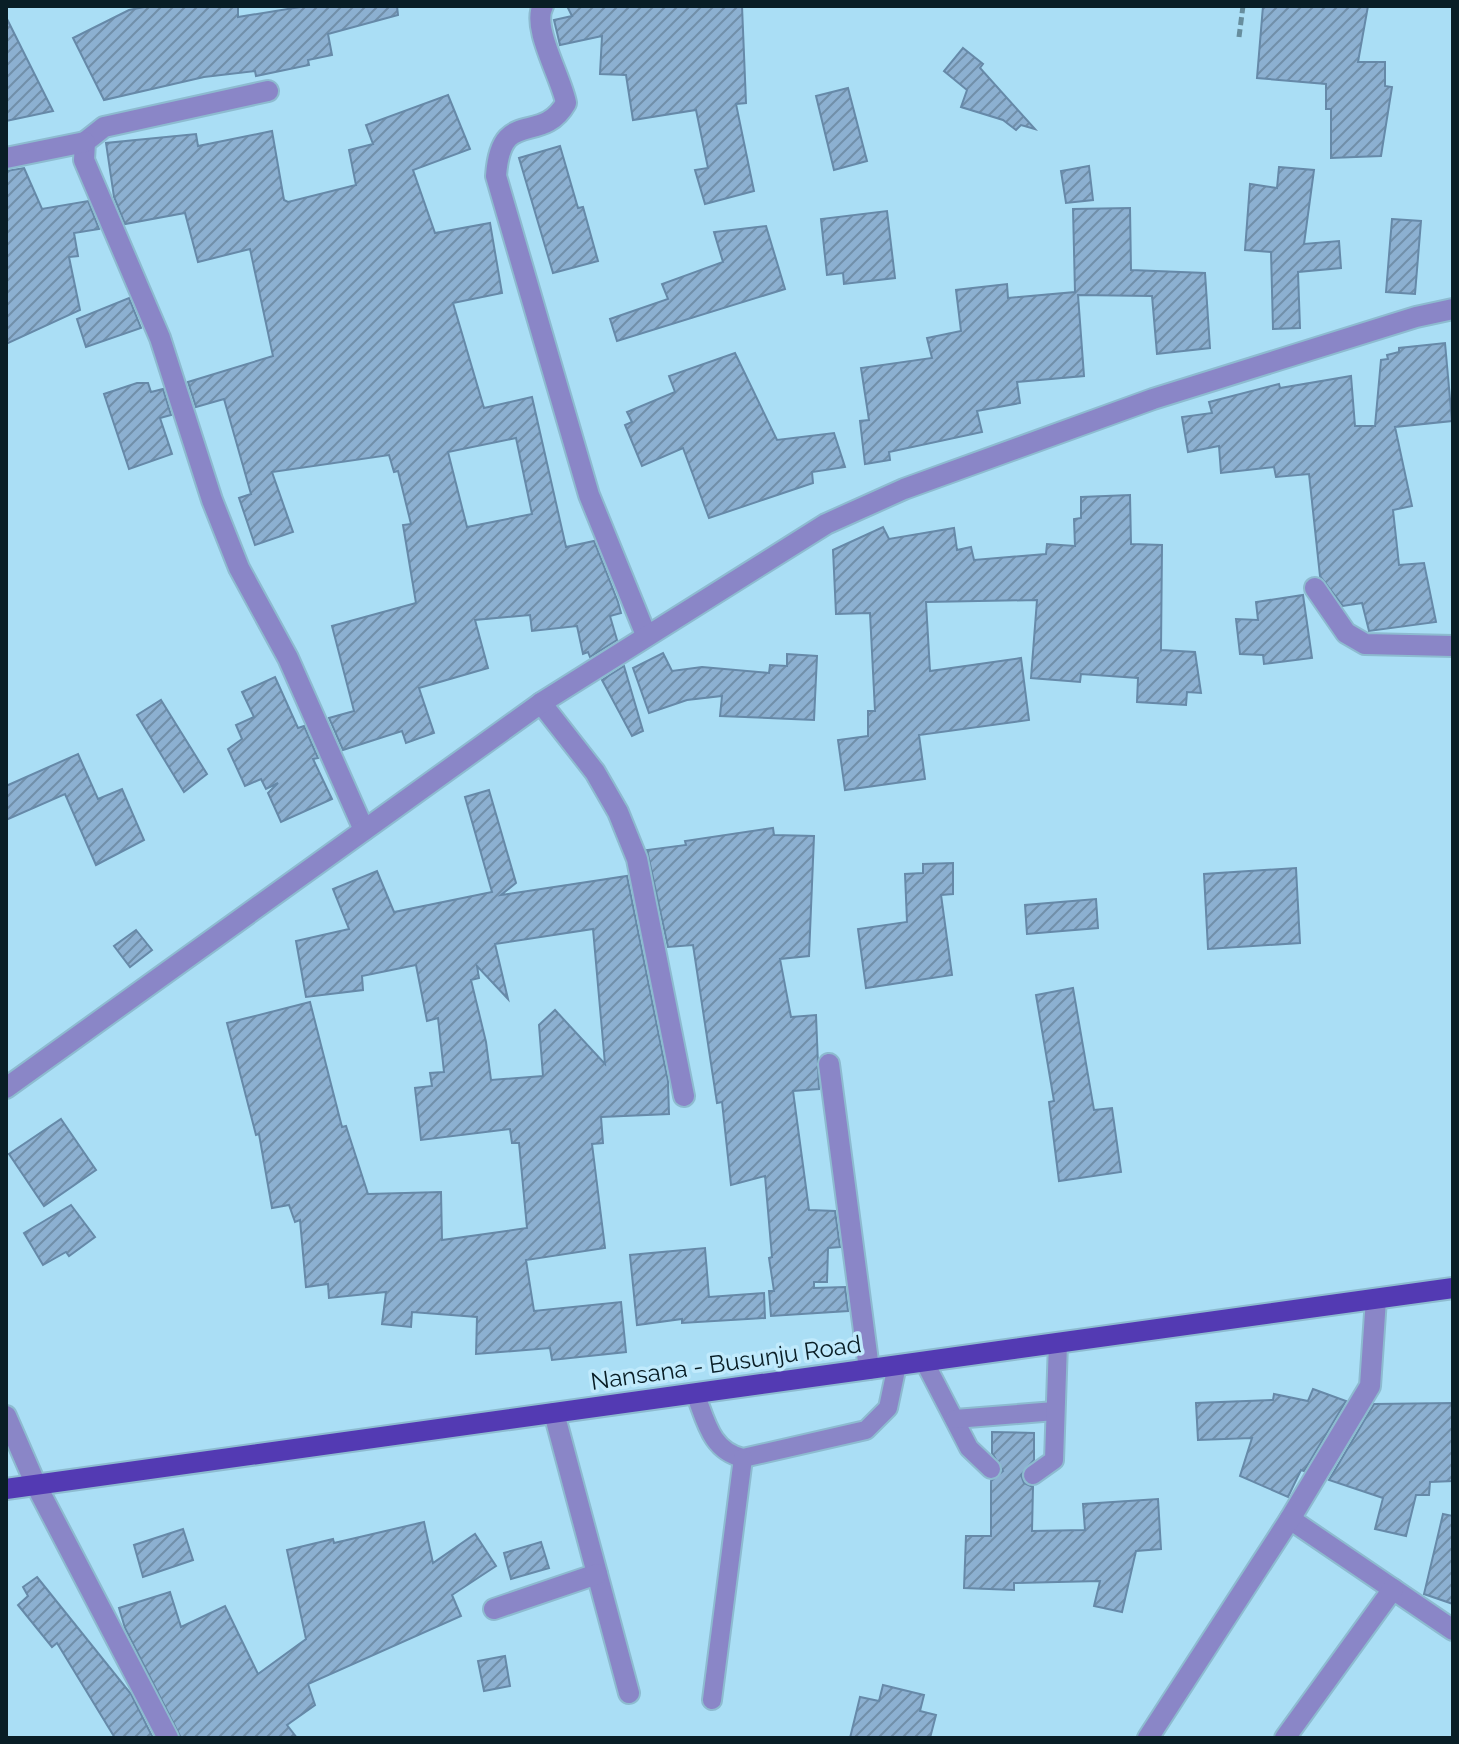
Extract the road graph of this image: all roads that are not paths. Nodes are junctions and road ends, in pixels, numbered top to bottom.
1 (543, 6) edge
2 (268, 91) dead end
3 (85, 142) junction
4 (6, 158) edge
5 (1453, 309) edge
6 (1315, 588) dead end
7 (646, 635) junction
8 (1453, 646) edge
9 (541, 703) junction
10 (364, 830) junction
11 (829, 1064) dead end
12 (6, 1088) edge
13 (684, 1096) dead end
14 (1453, 1288) edge
15 (1376, 1299) junction
16 (1058, 1343) junction
17 (924, 1361) junction
18 (897, 1365) junction
19 (869, 1369) junction
20 (695, 1393) junction
21 (1055, 1411) junction
22 (554, 1413) junction
23 (6, 1416) edge
24 (955, 1419) junction
25 (743, 1458) junction
26 (991, 1469) dead end
27 (1033, 1475) dead end
28 (36, 1485) junction
29 (6, 1489) edge
30 (1290, 1519) junction
31 (597, 1574) junction
32 (1393, 1589) junction
33 (494, 1609) dead end
34 (1453, 1630) edge
35 (629, 1693) dead end
36 (712, 1700) dead end
37 (168, 1738) edge
38 (1148, 1738) edge
39 (1285, 1738) edge

1 - 7 street
2 - 3 street
3 - 4 street
3 - 10 street
5 - 7 street
6 - 8 street
7 - 9 street
9 - 10 street
9 - 13 street
10 - 12 street
11 - 19 street
14 - 15 main road, Nansana - Busunju Road
15 - 16 main road, Nansana - Busunju Road
15 - 30 street
16 - 17 main road, Nansana - Busunju Road
16 - 21 lane
17 - 18 main road, Nansana - Busunju Road
17 - 24 lane
18 - 19 main road, Nansana - Busunju Road
18 - 25 lane
19 - 20 main road, Nansana - Busunju Road
20 - 22 main road, Nansana - Busunju Road
20 - 25 lane
21 - 24 lane
21 - 27 lane
22 - 28 main road, Nansana - Busunju Road
22 - 31 street
23 - 28 street
24 - 26 lane
25 - 36 lane
28 - 29 main road, Nansana - Busunju Road
28 - 37 street
30 - 32 street
30 - 38 street
31 - 33 street
31 - 35 street
32 - 34 street
32 - 39 street

